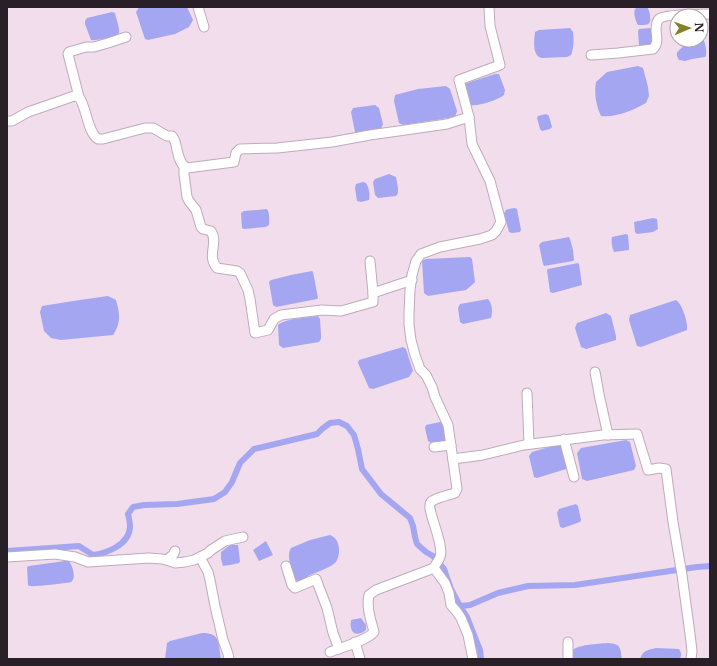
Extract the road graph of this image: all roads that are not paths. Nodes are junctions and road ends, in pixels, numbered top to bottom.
1 (198, 7) edge
2 (489, 7) edge
3 (710, 14) edge
4 (204, 27) dead end
5 (126, 37) dead end
6 (591, 55) dead end
7 (78, 97) junction
8 (469, 117) junction
9 (7, 121) edge
10 (184, 167) junction
11 (370, 261) dead end
12 (412, 280) junction
13 (373, 293) junction
14 (595, 372) dead end
15 (527, 394) dead end
16 (608, 435) junction
17 (564, 439) junction
18 (529, 444) junction
19 (451, 445) junction
20 (434, 447) dead end
21 (452, 459) junction
22 (574, 476) dead end
23 (243, 537) dead end
24 (175, 551) dead end
25 (7, 556) edge
26 (200, 557) junction
27 (170, 561) junction
28 (286, 566) dead end
29 (434, 568) junction
30 (356, 642) junction
31 (568, 642) dead end
32 (229, 659) edge
33 (360, 659) edge
34 (473, 659) edge
35 (568, 659) edge
36 (691, 659) edge

1 - 4 street
2 - 8 street
3 - 6 street
5 - 7 street
7 - 9 street
7 - 10 street
8 - 10 street
8 - 12 street
10 - 13 street
11 - 13 street
12 - 13 street
12 - 19 street
14 - 16 street
15 - 18 street
16 - 17 street
16 - 36 street
17 - 18 street
17 - 22 street
18 - 21 street
19 - 20 street
19 - 21 street
21 - 29 street
23 - 26 street
24 - 27 street
25 - 27 street
26 - 27 street
26 - 32 street
28 - 30 street
29 - 30 street
29 - 34 street
30 - 33 street
31 - 35 street

